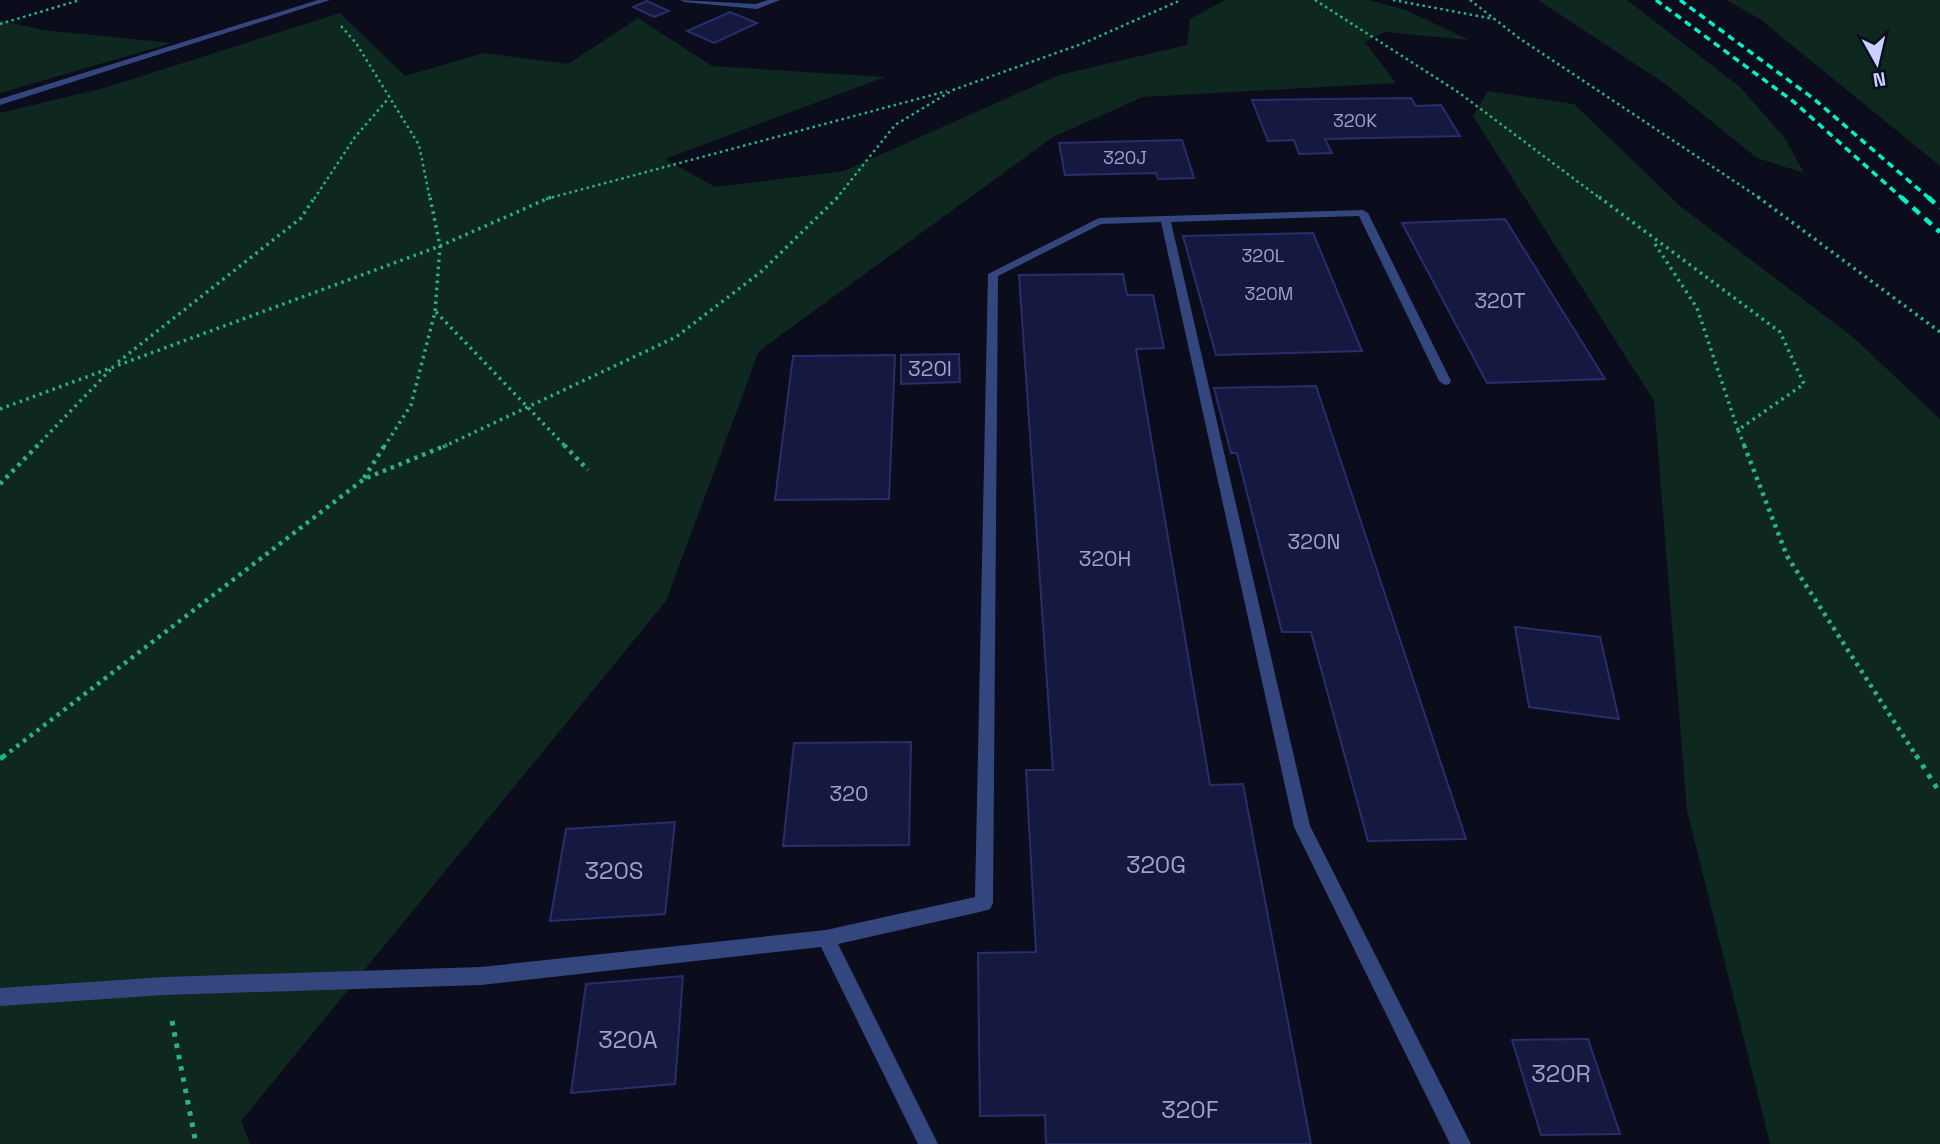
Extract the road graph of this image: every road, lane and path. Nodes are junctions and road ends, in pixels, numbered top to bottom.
1 (80, 0) edge
2 (684, 0) edge
3 (776, 0) edge
4 (1181, 0) edge
5 (1315, 0) edge
6 (1393, 0) edge
7 (1470, 0) edge
8 (323, 1) edge
9 (1495, 19) junction
10 (0, 24) edge
11 (953, 90) junction
12 (388, 99) junction
13 (0, 102) edge
14 (1165, 219) junction
15 (1652, 239) junction
16 (440, 246) junction
17 (435, 312) junction
18 (1940, 332) edge
19 (115, 365) junction
20 (1445, 381) dead end
21 (527, 408) junction
22 (0, 409) edge
23 (1738, 430) junction
24 (588, 470) dead end
25 (364, 479) junction
26 (0, 484) edge
27 (0, 759) edge
28 (1940, 793) edge
29 (826, 938) junction
30 (165, 986) junction
31 (0, 997) edge
32 (196, 1144) edge
33 (928, 1144) edge
34 (1461, 1144) edge

1 - 10 path
2 - 3 street
4 - 11 path
5 - 15 path
6 - 9 path
7 - 9 path
8 - 12 path
8 - 13 street
9 - 18 path
11 - 16 path
11 - 21 path
12 - 16 path
12 - 19 path
14 - 20 street
14 - 29 street
14 - 34 street
15 - 23 path
15 - 23 path
16 - 17 path
16 - 19 path
17 - 21 path
17 - 25 path
19 - 22 path
19 - 26 path
21 - 24 path
21 - 25 path
23 - 28 path
25 - 27 path
29 - 30 street
29 - 33 street
30 - 31 street
30 - 32 path

